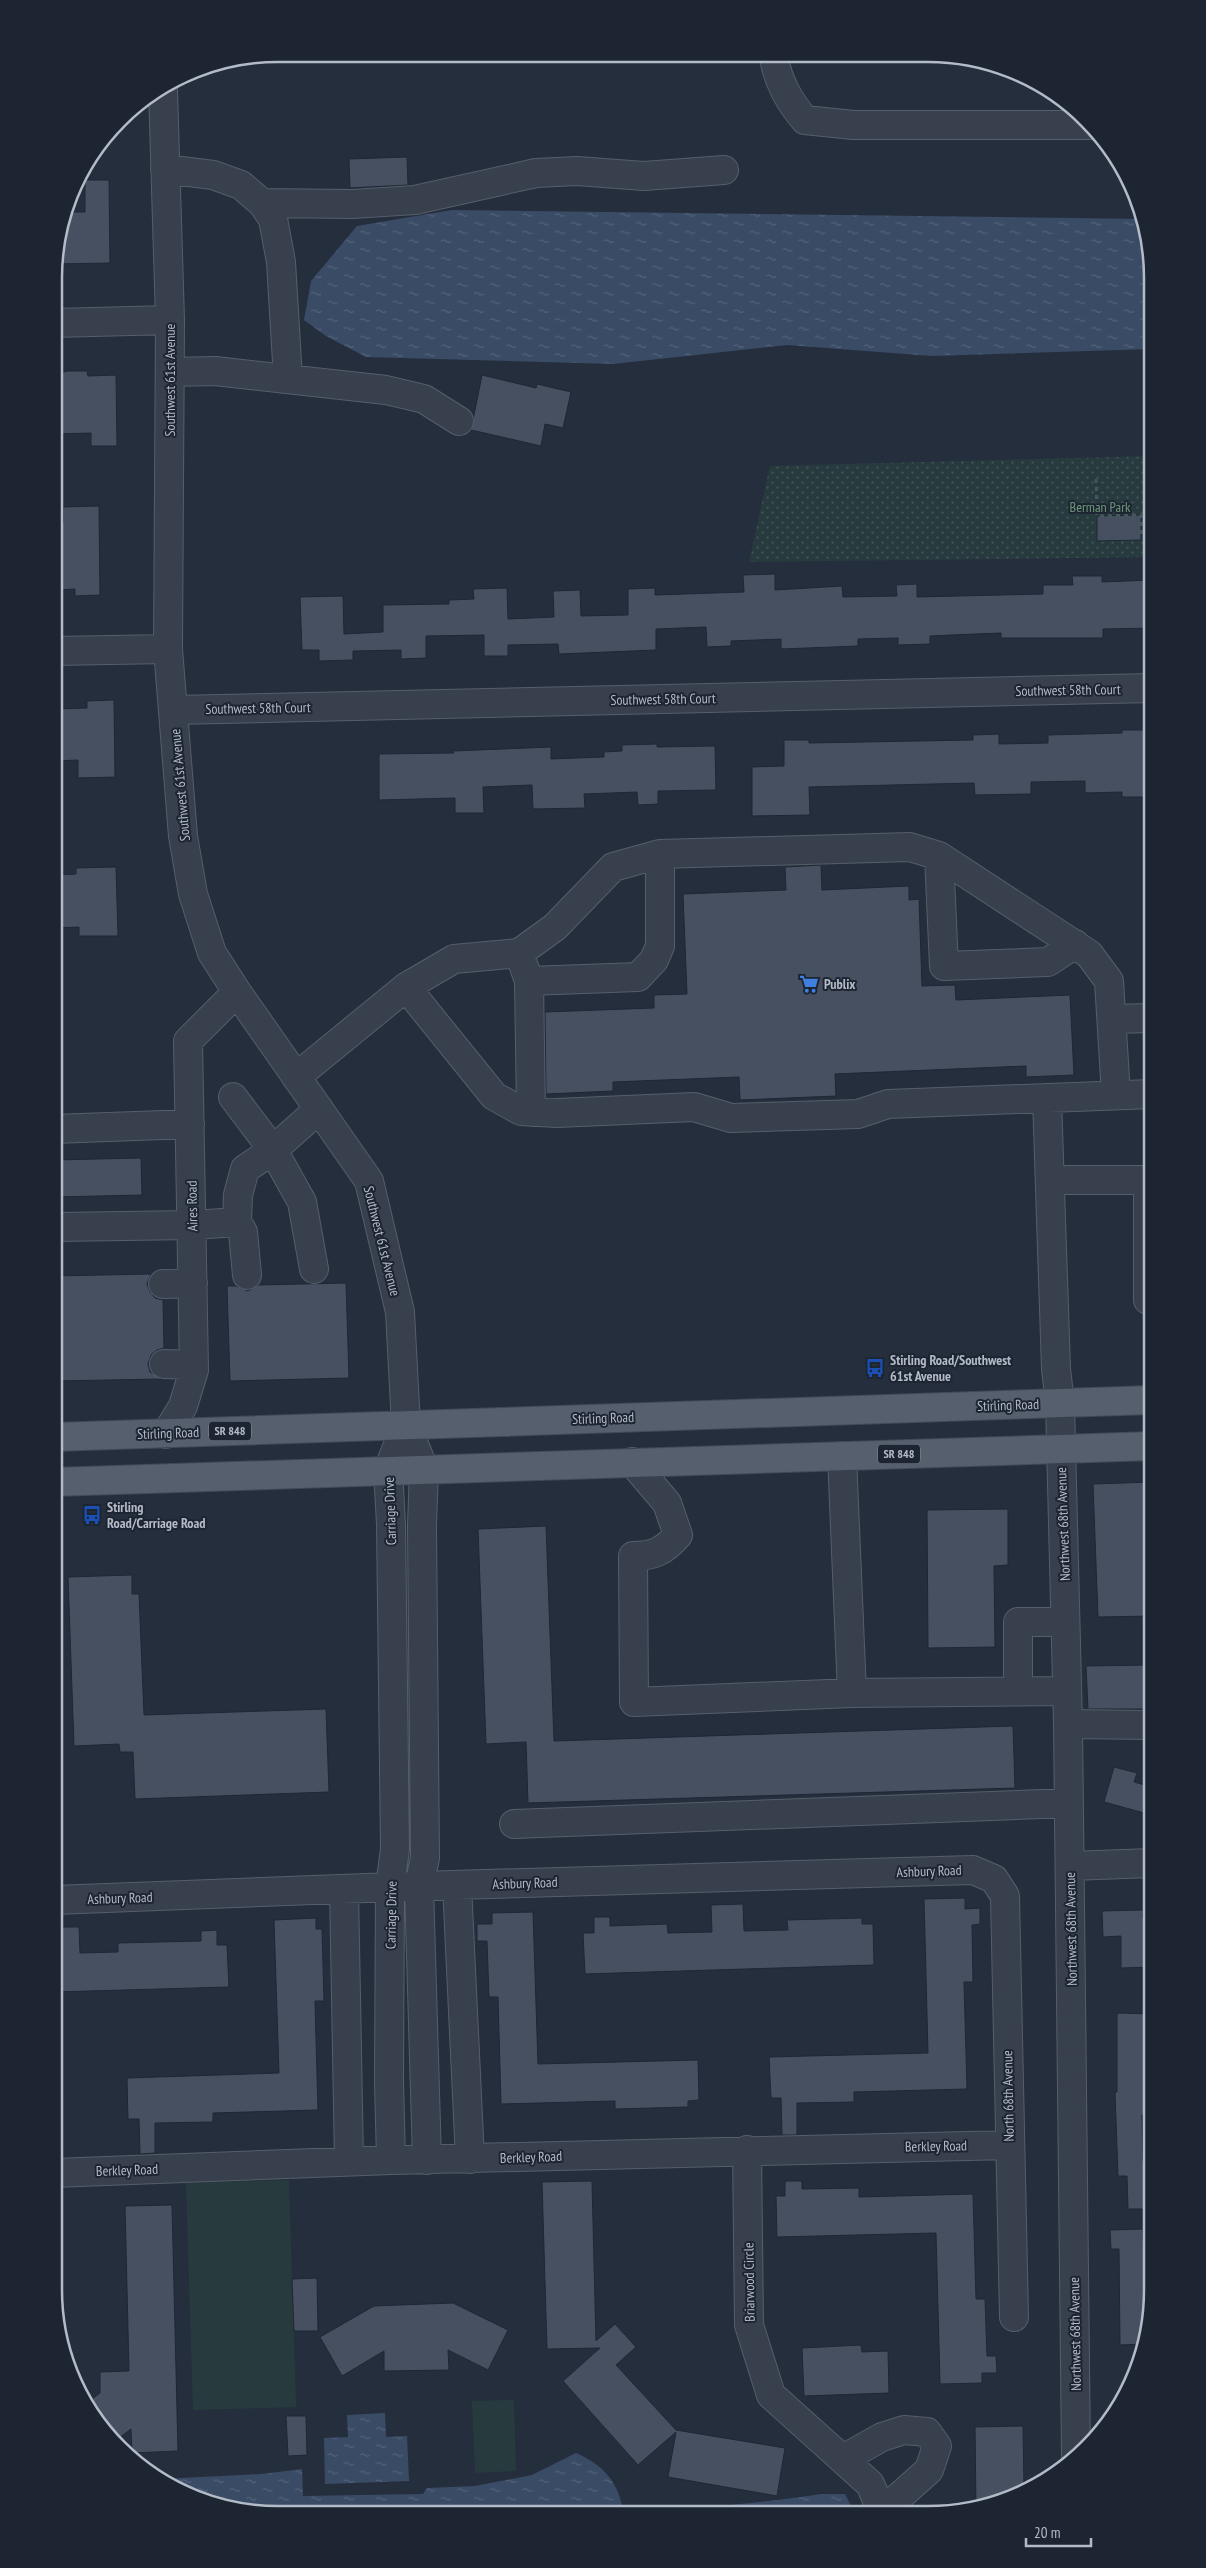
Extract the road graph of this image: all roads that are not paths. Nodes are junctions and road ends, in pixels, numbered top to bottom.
1 (774, 62) edge
2 (163, 96) edge
3 (1078, 124) edge
4 (165, 169) junction
5 (724, 170) dead end
6 (262, 204) junction
7 (170, 320) junction
8 (63, 323) edge
9 (170, 372) junction
10 (288, 379) junction
11 (459, 421) dead end
12 (168, 648) junction
13 (63, 651) edge
14 (1144, 688) edge
15 (174, 710) junction
16 (660, 854) junction
17 (939, 856) junction
18 (1075, 944) junction
19 (519, 953) junction
20 (528, 981) junction
21 (406, 987) junction
22 (237, 992) junction
23 (1144, 1018) edge
24 (1112, 1019) junction
25 (296, 1077) junction
26 (1144, 1094) edge
27 (1116, 1095) junction
28 (233, 1097) dead end
29 (1047, 1098) junction
30 (319, 1109) junction
31 (531, 1112) junction
32 (190, 1124) junction
33 (63, 1129) edge
34 (273, 1150) junction
35 (1144, 1179) edge
36 (1050, 1180) junction
37 (237, 1222) junction
38 (193, 1225) junction
39 (63, 1226) edge
40 (314, 1269) dead end
41 (247, 1275) dead end
42 (193, 1283) junction
43 (163, 1284) dead end
44 (164, 1364) dead end
45 (194, 1364) junction
46 (1144, 1400) edge
47 (1060, 1403) junction
48 (406, 1425) junction
49 (166, 1434) junction
50 (63, 1437) edge
51 (1144, 1446) edge
52 (1061, 1449) junction
53 (842, 1456) junction
54 (632, 1462) junction
55 (424, 1469) junction
56 (388, 1470) junction
57 (63, 1482) edge
58 (392, 1564) junction
59 (422, 1564) junction
60 (1066, 1622) junction
61 (1018, 1690) junction
62 (1067, 1690) junction
63 (852, 1693) junction
64 (1068, 1724) junction
65 (1144, 1726) edge
66 (1069, 1804) junction
67 (514, 1824) dead end
68 (1144, 1863) edge
69 (1070, 1866) junction
70 (994, 1879) joint
71 (457, 1885) junction
72 (419, 1886) junction
73 (390, 1887) junction
74 (344, 1889) junction
75 (63, 1900) edge
76 (1009, 2145) junction
77 (747, 2150) junction
78 (470, 2159) junction
79 (391, 2160) junction
80 (427, 2160) junction
81 (349, 2161) junction
82 (63, 2172) edge
83 (1014, 2316) dead end
84 (1076, 2446) edge
85 (843, 2459) junction
86 (879, 2506) edge
87 (890, 2506) edge

1 - 3 street
2 - 4 street, Southwest 61st Avenue
4 - 6 street
4 - 7 street, Southwest 61st Avenue
5 - 6 street
6 - 10 street
7 - 8 street
7 - 9 street, Southwest 61st Avenue
9 - 10 street
9 - 12 street, Southwest 61st Avenue
10 - 11 street
12 - 13 street
12 - 15 street, Southwest 61st Avenue
14 - 15 street, Southwest 58th Court
15 - 22 street, Southwest 61st Avenue
16 - 17 street
16 - 19 street
16 - 20 street
17 - 18 street
17 - 18 street
18 - 24 street
19 - 20 street
19 - 21 street
20 - 31 street
21 - 25 street
21 - 31 street
22 - 25 street, Southwest 61st Avenue
22 - 32 street, Aires Road
23 - 24 street
24 - 27 street
25 - 30 street, Southwest 61st Avenue
26 - 27 street
27 - 29 street
28 - 34 street
29 - 31 street
29 - 36 street, Northwest 68th Avenue
30 - 34 street
30 - 48 street, Southwest 61st Avenue
32 - 33 street
32 - 38 street, Aires Road
34 - 37 street
34 - 40 street
35 - 36 street
36 - 47 street, Northwest 68th Avenue
37 - 38 street
37 - 41 street
38 - 39 street
38 - 42 street, Aires Road
42 - 43 street
42 - 45 street, Aires Road
44 - 45 street
45 - 49 street, Aires Road
46 - 47 main road, Stirling Road / SR 848
47 - 48 main road, Stirling Road / SR 848
47 - 52 street, Northwest 68th Avenue
48 - 49 main road, Stirling Road / SR 848
48 - 55 street, Carriage Drive
48 - 56 street, Carriage Drive
49 - 50 main road, Stirling Road / SR 848
51 - 52 main road, SR 848
52 - 53 main road, SR 848
52 - 60 street, Northwest 68th Avenue
53 - 54 main road, SR 848
53 - 63 street
54 - 55 main road, SR 848
54 - 63 street
55 - 56 main road, SR 848
55 - 59 street, Carriage Drive
56 - 57 main road, SR 848
56 - 58 street, Carriage Drive
58 - 59 street
58 - 73 street, Carriage Drive
59 - 72 street, Carriage Drive
60 - 61 street
60 - 62 street, Northwest 68th Avenue
61 - 62 street
61 - 63 street
62 - 64 street, Northwest 68th Avenue
64 - 65 street
64 - 66 street, Northwest 68th Avenue
66 - 67 street
66 - 69 street, Northwest 68th Avenue
68 - 69 street
69 - 84 street, Northwest 68th Avenue
70 - 71 street, Ashbury Road
70 - 76 street, North 68th Avenue
71 - 72 street, Ashbury Road
71 - 78 street
72 - 73 street, Ashbury Road
72 - 80 street, Carriage Drive
73 - 74 street, Ashbury Road
73 - 79 street, Carriage Drive
74 - 75 street, Ashbury Road
74 - 81 street
76 - 77 street, Berkley Road
76 - 83 street, North 68th Avenue
77 - 78 street, Berkley Road
77 - 85 street, Briarwood Circle
78 - 80 street, Berkley Road
79 - 80 street, Berkley Road
79 - 81 street, Berkley Road
81 - 82 street, Berkley Road
85 - 86 street, Briarwood Circle
85 - 87 street

